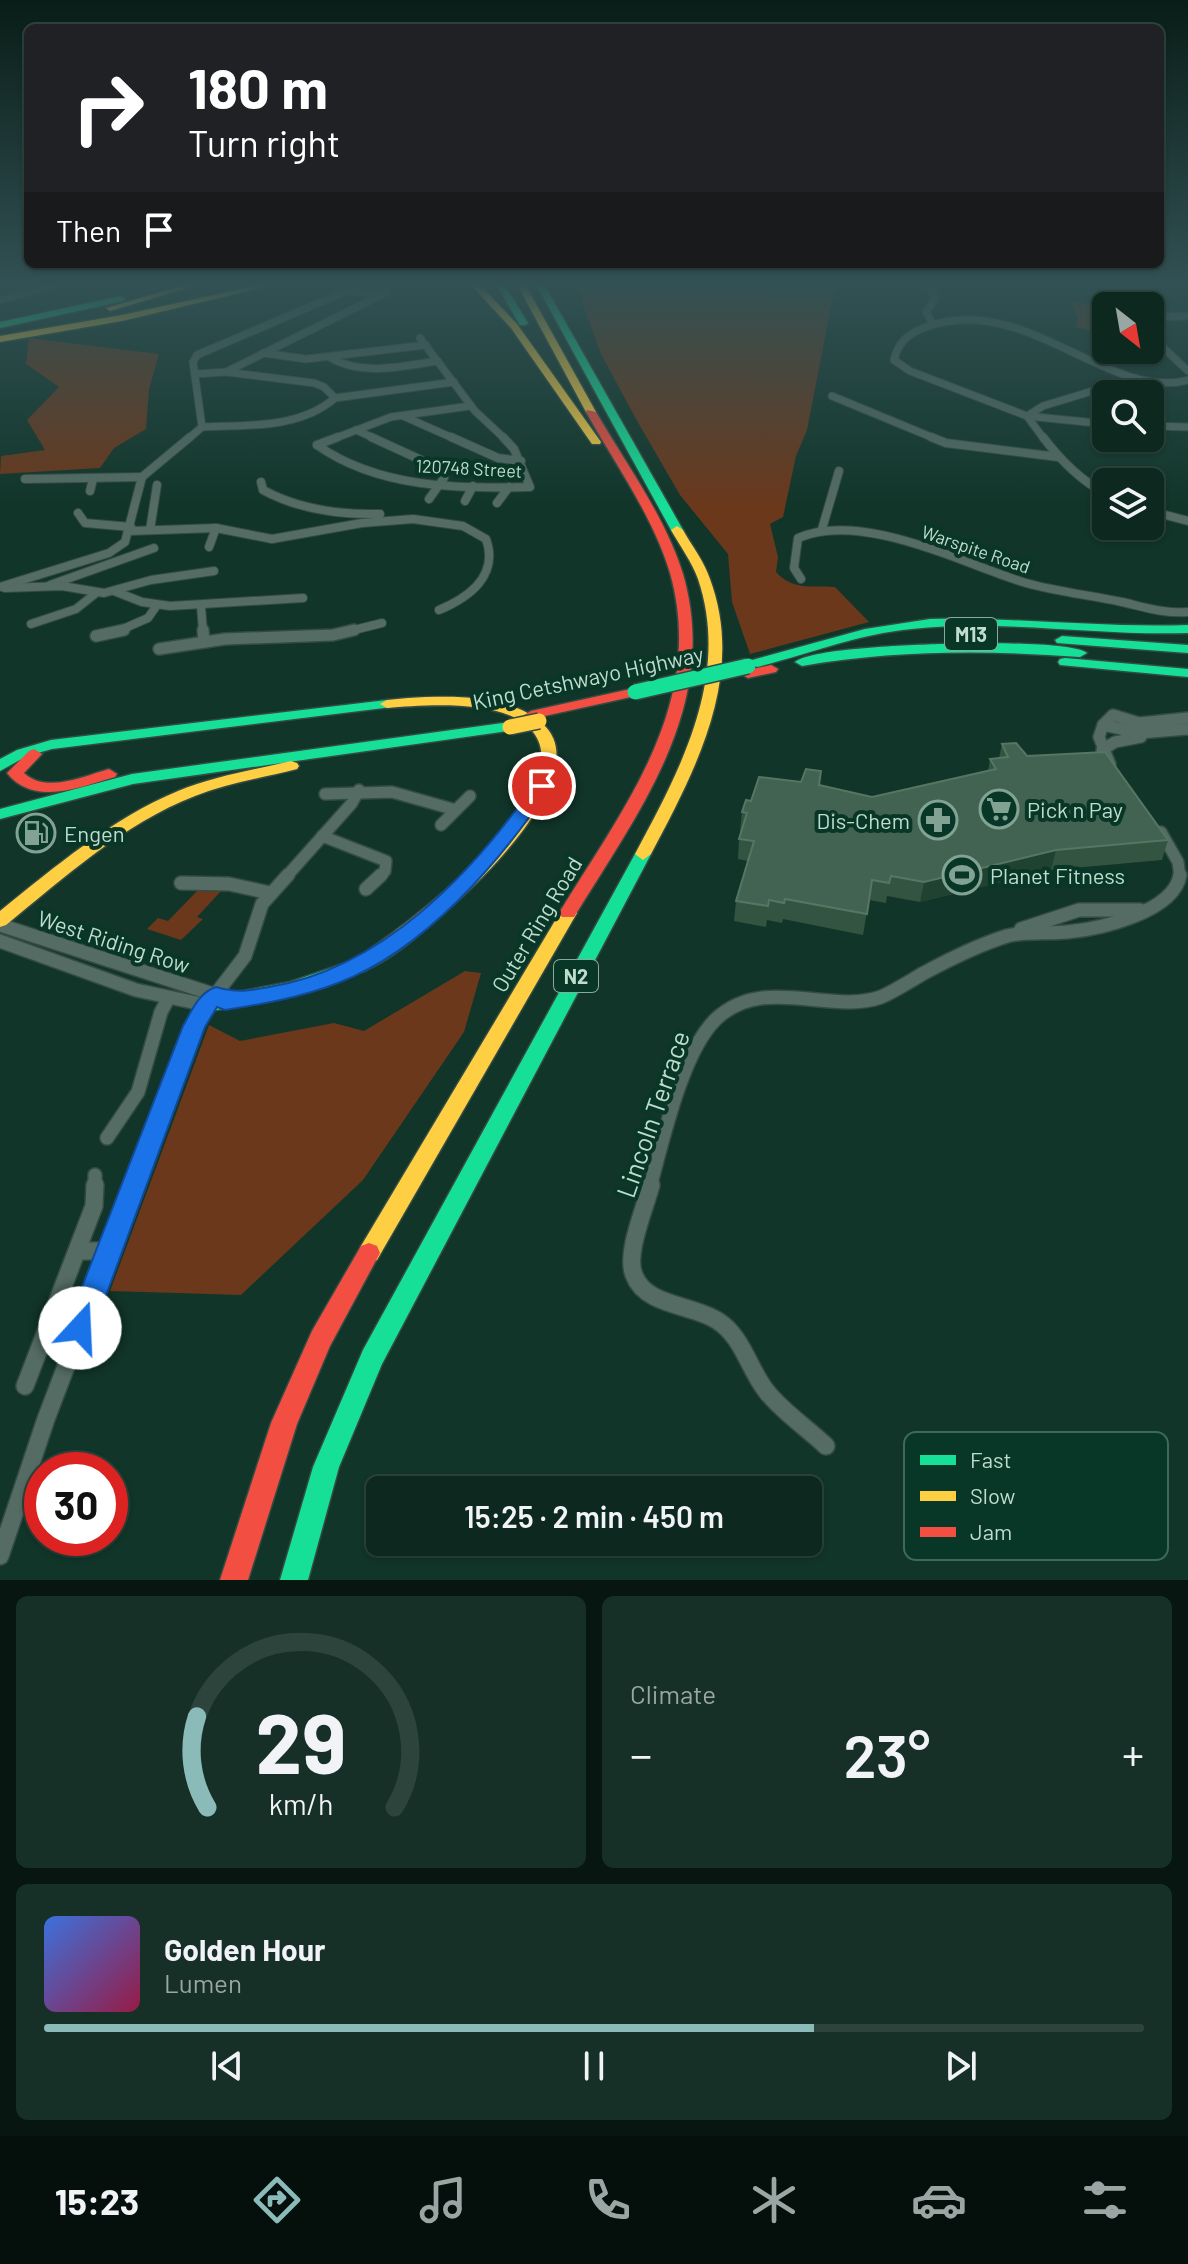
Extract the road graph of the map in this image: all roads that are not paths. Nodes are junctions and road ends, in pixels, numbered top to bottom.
1 (193, 360) edge
2 (249, 360) edge
3 (335, 360) edge
4 (537, 360) edge
5 (542, 360) edge
6 (563, 360) edge
7 (584, 360) edge
8 (587, 360) edge
9 (896, 360) edge
10 (1095, 360) edge
11 (438, 361) joint
12 (591, 371) junction
13 (226, 372) junction
14 (195, 374) junction
15 (1136, 378) junction
16 (1188, 380) edge
17 (454, 382) junction
18 (832, 396) dead end
19 (563, 397) junction
20 (335, 398) junction
21 (470, 406) junction
22 (402, 415) junction
23 (1027, 416) junction
24 (1092, 423) edge
25 (1164, 426) edge
26 (202, 427) junction
27 (1188, 427) edge
28 (356, 430) junction
29 (1058, 457) junction
30 (521, 461) junction
31 (839, 471) dead end
32 (142, 477) junction
33 (25, 479) dead end
34 (93, 479) junction
35 (261, 482) dead end
36 (439, 484) junction
37 (157, 485) dead end
38 (473, 486) junction
39 (509, 487) junction
40 (1092, 487) edge
41 (90, 491) dead end
42 (429, 499) dead end
43 (465, 501) dead end
44 (497, 503) dead end
45 (646, 510) junction
46 (78, 513) dead end
47 (1164, 515) edge
48 (403, 519) junction
49 (1188, 521) edge
50 (187, 528) junction
51 (216, 528) junction
52 (130, 529) junction
53 (822, 529) junction
54 (150, 530) junction
55 (182, 537) dead end
56 (209, 547) dead end
57 (154, 548) dead end
58 (214, 571) dead end
59 (801, 579) dead end
60 (50, 586) junction
61 (0, 587) edge
62 (114, 591) junction
63 (96, 593) junction
64 (303, 598) dead end
65 (157, 605) junction
66 (201, 606) junction
67 (439, 610) dead end
68 (1188, 612) edge
69 (382, 623) dead end
70 (31, 624) dead end
71 (1188, 629) edge
72 (96, 636) dead end
73 (204, 641) junction
74 (159, 649) dead end
75 (1188, 649) edge
76 (1188, 661) edge
77 (756, 668) junction
78 (1188, 673) edge
79 (1188, 718) edge
80 (506, 723) junction
81 (1103, 725) junction
82 (1188, 729) edge
83 (1153, 734) junction
84 (402, 742) junction
85 (70, 744) junction
86 (1102, 750) junction
87 (0, 766) edge
88 (133, 771) junction
89 (1116, 772) edge
90 (359, 790) junction
91 (325, 794) dead end
92 (470, 796) dead end
93 (0, 806) edge
94 (456, 810) junction
95 (0, 814) edge
96 (1151, 818) edge
97 (441, 825) dead end
98 (322, 836) junction
99 (181, 883) dead end
100 (366, 889) dead end
101 (270, 893) junction
102 (1102, 907) junction
103 (1140, 910) junction
104 (0, 923) edge
105 (1112, 924) junction
106 (1010, 935) junction
107 (0, 941) edge
108 (50, 941) junction
109 (37, 953) junction
110 (168, 999) junction
111 (216, 1001) junction
112 (107, 1138) dead end
113 (95, 1175) dead end
114 (79, 1251) junction
115 (108, 1251) junction
116 (25, 1386) dead end
117 (826, 1446) dead end
118 (1, 1546) edge
119 (234, 1580) edge
120 (294, 1580) edge

1 - 14 street
2 - 13 street
3 - 11 street
4 - 19 main road
5 - 19 main road
6 - 45 main road, Outer Ring Road / N2
7 - 12 main road, N2
8 - 12 main road
9 - 23 street
10 - 15 street
11 - 17 street
12 - 120 main road, N2
13 - 14 street
13 - 20 street
14 - 26 street
15 - 16 street
15 - 23 street
17 - 20 street
17 - 21 street
18 - 29 street
19 - 45 main road
20 - 26 street
21 - 22 street
21 - 30 street
22 - 28 street
22 - 30 street
23 - 24 street
23 - 29 street
25 - 27 street
26 - 32 street
28 - 36 street
28 - 36 street, 120748 Street
29 - 40 street
30 - 39 street, 120748 Street
31 - 53 street
32 - 34 street
32 - 52 street
33 - 34 street
34 - 41 street
35 - 48 street
36 - 38 street, 120748 Street
36 - 42 street
37 - 54 street
38 - 39 street, 120748 Street
38 - 43 street
39 - 44 street
45 - 119 main road, Outer Ring Road / N2
46 - 52 street
47 - 49 street
48 - 51 street
48 - 67 street
50 - 51 street
50 - 54 street
50 - 55 street
51 - 56 street
52 - 54 street
52 - 61 street
53 - 59 street
53 - 68 street, Warspite Road
57 - 60 street
58 - 62 street
60 - 61 street
60 - 63 street
62 - 63 street
62 - 65 street
63 - 70 street
64 - 66 street
65 - 66 street
65 - 72 street
66 - 73 street
69 - 73 street
71 - 77 main road
73 - 74 street
75 - 77 main road, King Cetshwayo Highway / M13
76 - 77 main road, King Cetshwayo Highway / M13
77 - 78 main road
77 - 80 main road, King Cetshwayo Highway / M13
79 - 81 street
80 - 84 main road, King Cetshwayo Highway / M13
80 - 88 main road, King Cetshwayo Highway / M13
81 - 83 street
81 - 86 street
82 - 83 street
83 - 86 street
84 - 95 main road, King Cetshwayo Highway / M13
84 - 104 main road
85 - 87 main road
85 - 88 main road
85 - 111 main road
86 - 89 street
88 - 93 main road, King Cetshwayo Highway / M13
90 - 91 street
90 - 94 street
90 - 98 street
92 - 94 street
94 - 97 street
96 - 103 street, Lincoln Terrace
98 - 100 street
98 - 101 street
99 - 101 street
101 - 111 street
102 - 103 street, Lincoln Terrace
102 - 105 street
102 - 106 street, Lincoln Terrace
103 - 105 street, Lincoln Terrace
104 - 108 street, West Riding Row
105 - 106 street, Lincoln Terrace
106 - 117 street, Lincoln Terrace
107 - 109 street, West Riding Row
108 - 109 street
108 - 111 street, West Riding Row
109 - 110 street, West Riding Row
110 - 111 street, West Riding Row
110 - 112 street
111 - 115 street
113 - 114 street
114 - 115 street
114 - 116 street
115 - 118 street

